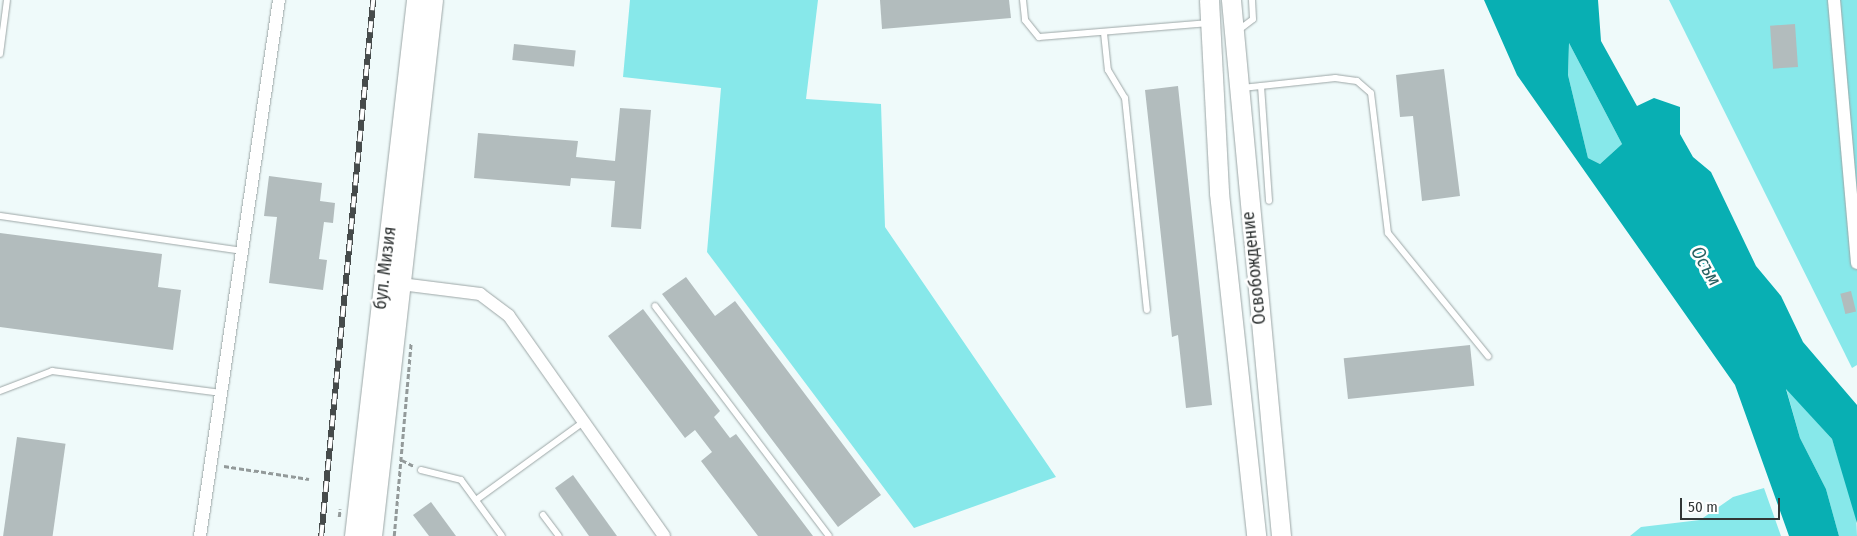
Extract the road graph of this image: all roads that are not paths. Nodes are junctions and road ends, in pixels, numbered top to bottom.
1 (7, 0) edge
2 (279, 0) edge
3 (416, 0) edge
4 (433, 0) edge
5 (1024, 0) edge
6 (1209, 0) edge
7 (1231, 0) edge
8 (1252, 0) edge
9 (1834, 0) edge
10 (1210, 22) junction
11 (1104, 33) junction
12 (1233, 33) junction
13 (0, 54) edge
14 (1262, 86) junction
15 (1236, 88) junction
16 (1268, 202) dead end
17 (0, 216) edge
18 (243, 252) junction
19 (1857, 263) edge
20 (392, 283) junction
21 (655, 306) dead end
22 (1147, 310) dead end
23 (1488, 356) dead end
24 (0, 391) edge
25 (222, 393) junction
26 (582, 423) junction
27 (421, 470) dead end
28 (476, 500) junction
29 (543, 515) dead end
30 (200, 536) edge
31 (354, 536) edge
32 (372, 536) edge
33 (502, 536) edge
34 (559, 536) edge
35 (664, 536) edge
36 (829, 536) edge
37 (1256, 536) edge
38 (1281, 536) edge

1 - 13 lane
2 - 18 street
3 - 20 street, бул. Мизия
4 - 20 street, бул. Мизия
5 - 11 lane
6 - 10 street, Освобождение
7 - 12 street, Освобождение
8 - 12 lane
9 - 19 street
10 - 11 lane
10 - 37 street, Освобождение
11 - 22 lane
12 - 15 street, Освобождение
14 - 15 lane
14 - 16 lane
14 - 23 lane
15 - 38 street, Освобождение
17 - 18 lane
18 - 25 street
20 - 26 street
20 - 31 street, бул. Мизия
20 - 32 street, бул. Мизия
21 - 36 lane
24 - 25 lane
25 - 30 street
26 - 28 lane
26 - 35 street
27 - 28 lane
28 - 33 lane
29 - 34 lane

